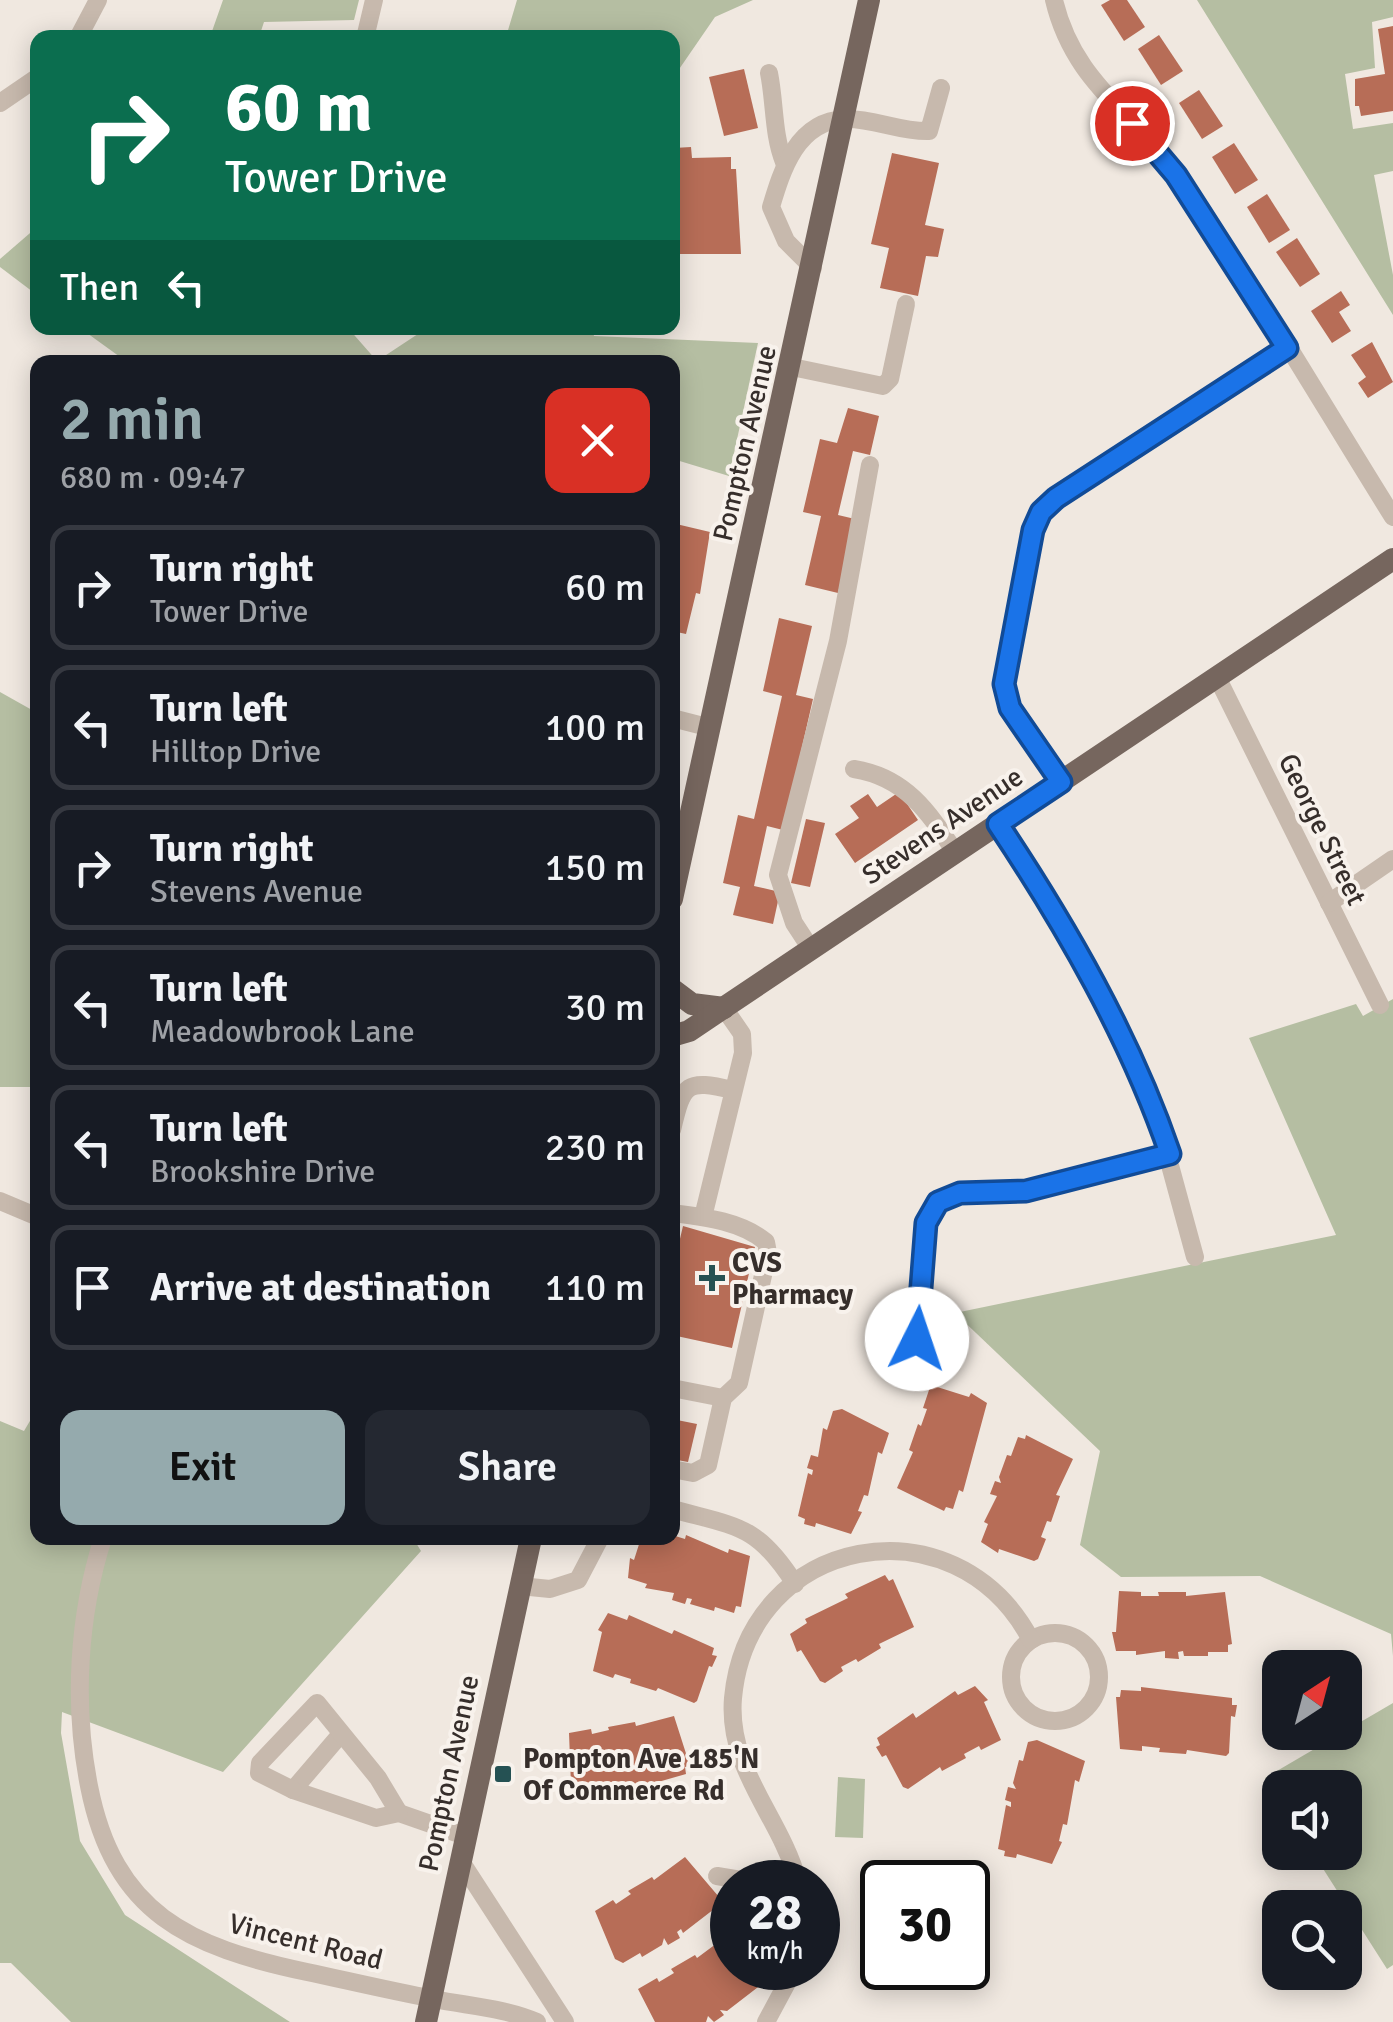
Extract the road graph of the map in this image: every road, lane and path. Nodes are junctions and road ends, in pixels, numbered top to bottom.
1 (98, 0) edge
2 (374, 0) edge
3 (870, 0) edge
4 (1054, 0) edge
5 (82, 30) edge
6 (367, 30) edge
7 (769, 73) dead end
8 (30, 82) edge
9 (940, 88) dead end
10 (0, 102) edge
11 (844, 119) junction
12 (784, 162) junction
13 (813, 268) junction
14 (906, 304) dead end
15 (1287, 348) junction
16 (792, 366) junction
17 (870, 465) dead end
18 (1393, 517) edge
19 (1393, 558) edge
20 (1217, 677) junction
21 (680, 720) edge
22 (710, 728) junction
23 (854, 768) dead end
24 (1061, 782) junction
25 (998, 824) junction
26 (956, 852) junction
27 (1393, 860) edge
28 (680, 863) edge
29 (1330, 903) junction
30 (811, 949) junction
31 (680, 995) edge
32 (1380, 1005) dead end
33 (724, 1008) junction
34 (680, 1032) edge
35 (734, 1090) junction
36 (680, 1098) edge
37 (1170, 1154) junction
38 (0, 1201) edge
39 (30, 1214) edge
40 (680, 1214) edge
41 (710, 1218) junction
42 (1195, 1258) dead end
43 (917, 1339) dead end
44 (680, 1390) edge
45 (723, 1398) junction
46 (680, 1471) edge
47 (680, 1510) edge
48 (102, 1545) edge
49 (529, 1545) edge
50 (596, 1545) edge
51 (795, 1584) junction
52 (520, 1586) junction
53 (1031, 1640) junction
54 (340, 1735) junction
55 (293, 1790) junction
56 (399, 1813) junction
57 (465, 1836) junction
58 (460, 1860) junction
59 (782, 1860) edge
60 (782, 1990) edge
61 (431, 1998) junction
62 (766, 2020) edge
63 (426, 2022) edge
64 (537, 2022) edge
65 (566, 2022) edge

1 - 5 street
2 - 6 street
3 - 11 main road, Pompton Avenue
4 - 15 street
7 - 12 street
8 - 10 street
9 - 11 street
11 - 12 street
11 - 13 main road, Pompton Avenue
12 - 13 street
13 - 16 main road, Pompton Avenue
14 - 16 street
15 - 18 street
15 - 24 street
16 - 22 main road, Pompton Avenue
17 - 30 street
19 - 20 main road, Stevens Avenue
20 - 24 main road, Stevens Avenue
20 - 29 street, George Street
21 - 22 street
22 - 28 main road, Pompton Avenue
23 - 26 street
24 - 25 main road, Stevens Avenue
25 - 26 main road, Stevens Avenue
25 - 37 street
26 - 30 main road, Stevens Avenue
27 - 29 street
29 - 32 street, George Street
30 - 33 main road, Stevens Avenue
31 - 33 main road
33 - 34 main road, Stevens Avenue
33 - 35 street
35 - 36 street
35 - 41 street
37 - 42 street
37 - 43 street
38 - 39 street
40 - 41 street
41 - 45 street
44 - 45 street
45 - 46 street
47 - 51 street
48 - 61 street, Vincent Road
49 - 52 main road, Pompton Avenue
50 - 52 street
51 - 53 street
51 - 59 street
52 - 57 main road, Pompton Avenue
53 - 53 street
54 - 55 street
54 - 55 street
54 - 56 street
55 - 56 street
56 - 57 street
57 - 58 main road, Pompton Avenue
58 - 61 main road, Pompton Avenue
58 - 65 street
60 - 62 street
61 - 63 main road, Pompton Avenue
61 - 64 street, Vincent Road

